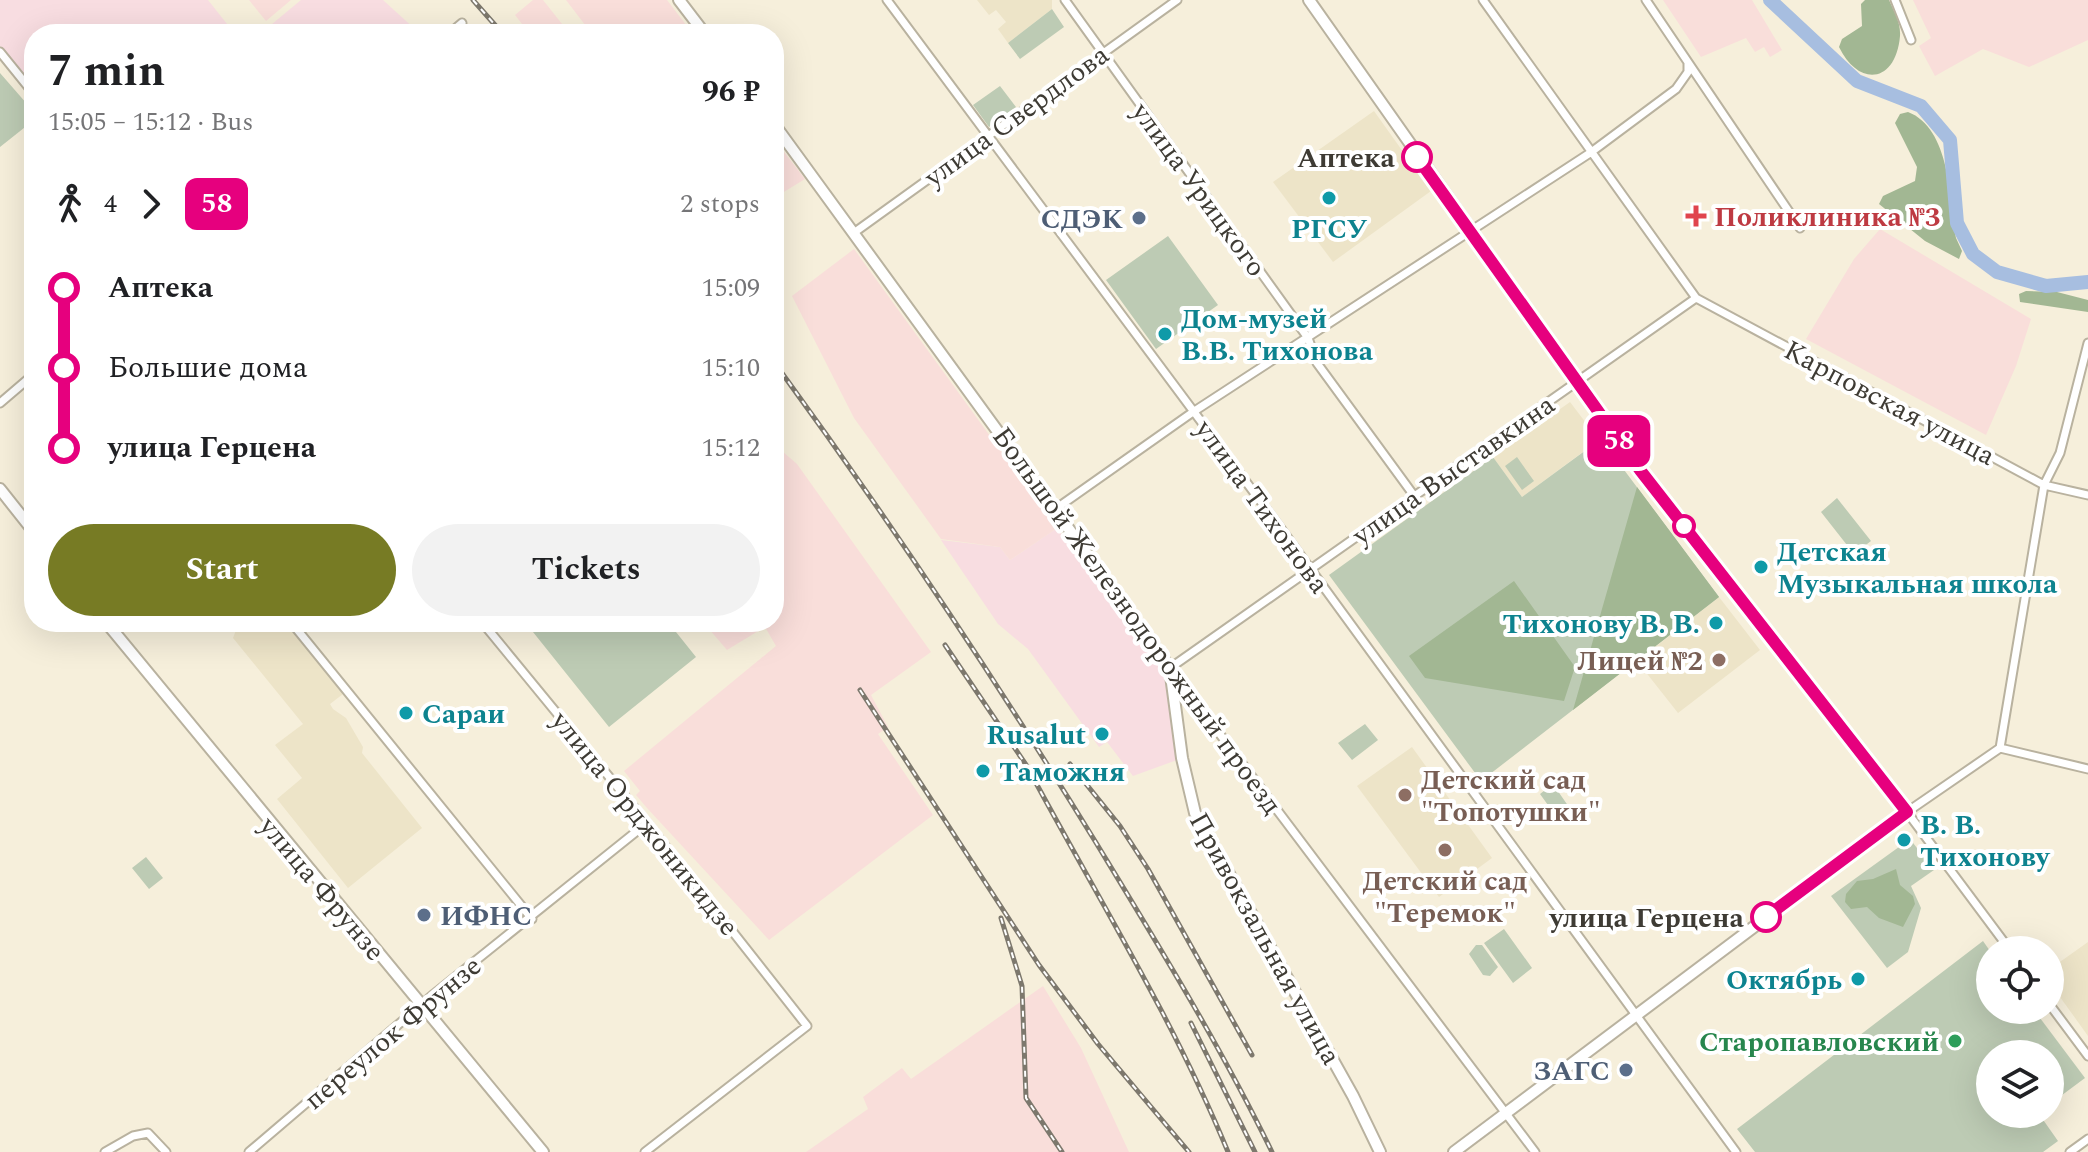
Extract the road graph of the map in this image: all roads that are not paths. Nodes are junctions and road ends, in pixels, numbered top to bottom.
1 (679, 0) edge
2 (887, 0) edge
3 (1065, 0) edge
4 (1177, 0) edge
5 (1309, 0) edge
6 (1483, 0) edge
7 (1646, 0) edge
8 (1895, 0) edge
9 (697, 24) edge
10 (1911, 40) dead end
11 (0, 52) edge
12 (1102, 53) junction
13 (1688, 63) junction
14 (24, 82) edge
15 (988, 135) junction
16 (784, 137) edge
17 (1590, 153) junction
18 (1800, 228) dead end
19 (855, 232) junction
20 (1470, 233) junction
21 (1696, 298) junction
22 (1308, 338) junction
23 (2088, 343) edge
24 (1577, 382) junction
25 (24, 383) edge
26 (0, 403) edge
27 (1193, 412) junction
28 (2044, 485) junction
29 (0, 489) edge
30 (2088, 495) edge
31 (1415, 497) junction
32 (1054, 510) junction
33 (24, 519) edge
34 (1310, 570) junction
35 (114, 632) edge
36 (299, 632) edge
37 (490, 632) edge
38 (1170, 668) junction
39 (2000, 748) junction
40 (2088, 769) edge
41 (1907, 812) junction
42 (647, 823) junction
43 (532, 919) junction
44 (2000, 936) edge
45 (421, 1005) junction
46 (1634, 1016) junction
47 (2064, 1024) edge
48 (2088, 1056) edge
49 (1506, 1112) junction
50 (2088, 1139) edge
51 (105, 1152) edge
52 (166, 1152) edge
53 (249, 1152) edge
54 (543, 1152) edge
55 (645, 1152) edge
56 (1380, 1152) edge
57 (1454, 1152) edge
58 (1535, 1152) edge
59 (1736, 1152) edge
60 (2070, 1152) edge

1 - 9 main road
2 - 15 street, улица Тихонова
3 - 12 street, улица Урицкого
4 - 12 street, улица Свердлова
5 - 20 main road
6 - 17 street
7 - 13 street
8 - 10 street
11 - 14 street
12 - 15 street, улица Свердлова
12 - 22 street, улица Урицкого
13 - 17 street
13 - 18 street
15 - 19 street, улица Свердлова
15 - 27 street, улица Тихонова
16 - 19 main road, Большой Железнодорожный проезд
17 - 20 street
17 - 21 street
19 - 32 main road, Большой Железнодорожный проезд
20 - 22 street
20 - 24 main road
21 - 24 street, улица Выставкина
21 - 28 street, Карповская улица
22 - 27 street
22 - 31 street, улица Урицкого
23 - 28 street
24 - 31 street, улица Выставкина
24 - 41 main road
25 - 26 street
27 - 32 street
27 - 34 street, улица Тихонова
28 - 30 street, Карповская улица
28 - 39 street
29 - 33 main road
31 - 34 street, улица Выставкина
32 - 38 main road, Большой Железнодорожный проезд
34 - 38 street, улица Выставкина
34 - 46 street, улица Тихонова
35 - 45 main road, улица Фрунзе
36 - 43 street
37 - 42 street, улица Орджоникидзе
38 - 49 street, Большой Железнодорожный проезд
38 - 56 main road, Привокзальная улица
39 - 40 street
39 - 41 street
41 - 44 street
41 - 46 main road
42 - 43 street, переулок Фрунзе
42 - 55 street, улица Орджоникидзе
43 - 45 street, переулок Фрунзе
45 - 53 street, переулок Фрунзе
45 - 54 main road, улица Фрунзе
46 - 49 main road
46 - 59 street, улица Тихонова
47 - 48 street
49 - 57 main road
49 - 58 street, Большой Железнодорожный проезд
50 - 60 street
51 - 52 street

